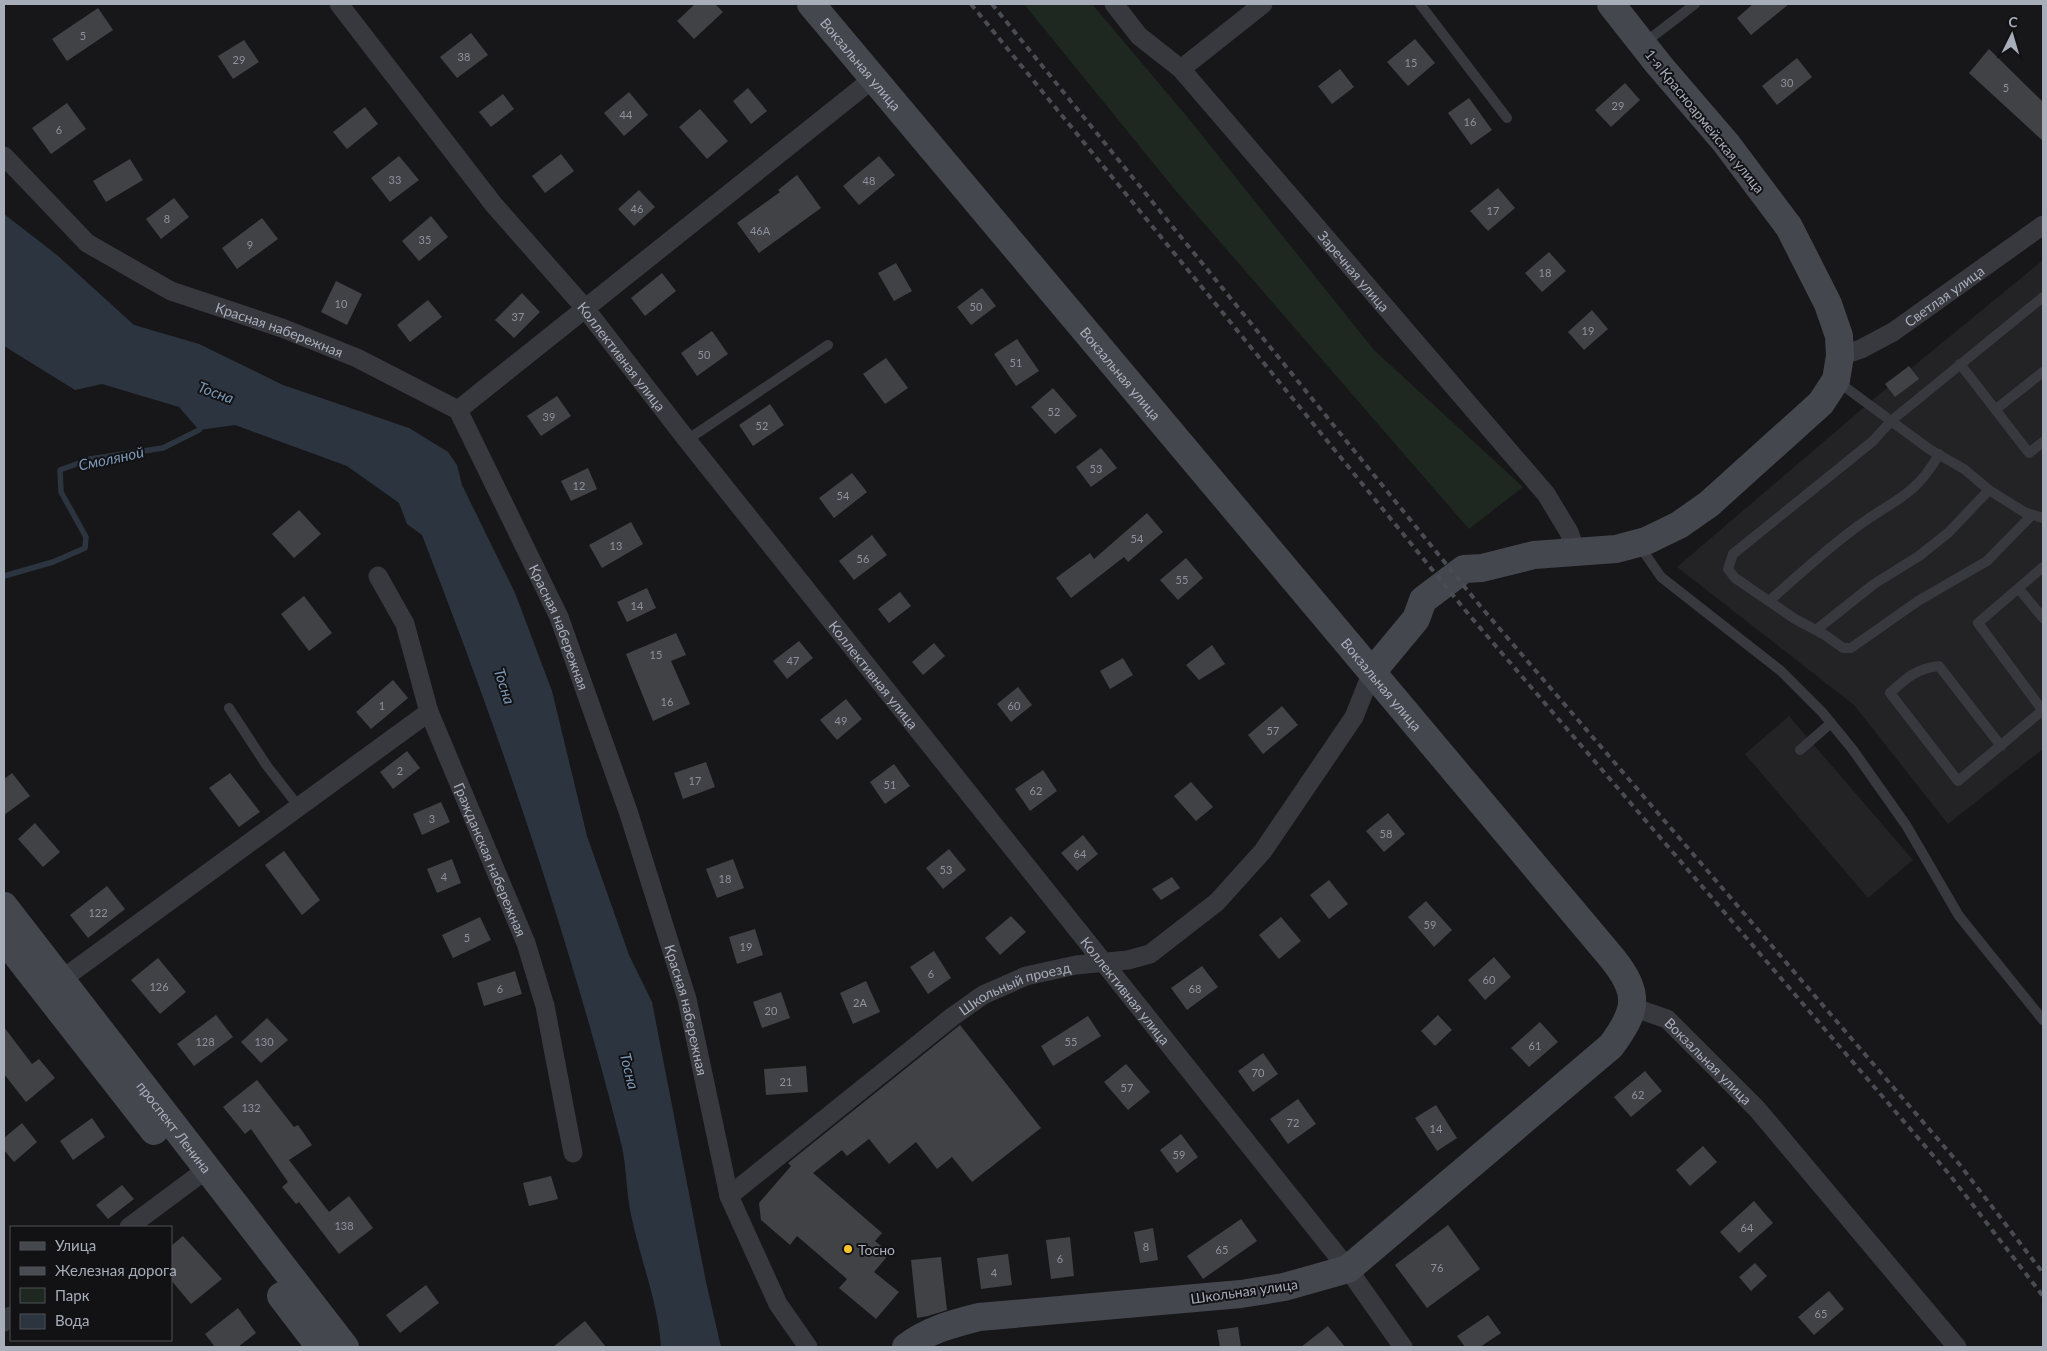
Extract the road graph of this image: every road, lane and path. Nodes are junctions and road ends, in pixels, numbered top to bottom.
1 (339, 4) edge
2 (810, 4) edge
3 (1114, 4) edge
4 (1263, 4) edge
5 (1420, 4) edge
6 (1610, 4) edge
7 (1695, 4) edge
8 (1643, 44) junction
9 (1181, 69) junction
10 (874, 78) junction
11 (1507, 118) dead end
12 (4, 156) edge
13 (2043, 225) edge
14 (2043, 296) edge
15 (584, 307) junction
16 (828, 344) dead end
17 (1960, 364) junction
18 (1838, 368) junction
19 (2043, 372) edge
20 (1996, 409) junction
21 (458, 410) junction
22 (1892, 421) junction
23 (687, 440) junction
24 (2043, 442) edge
25 (1938, 454) junction
26 (1989, 490) junction
27 (2040, 517) edge
28 (1638, 543) junction
29 (1576, 552) junction
30 (2043, 567) edge
31 (378, 576) dead end
32 (2018, 590) junction
33 (1769, 601) junction
34 (2043, 618) edge
35 (1816, 630) junction
36 (1372, 672) junction
37 (229, 708) dead end
38 (2043, 711) edge
39 (429, 712) junction
40 (1831, 723) junction
41 (2000, 746) junction
42 (1800, 750) dead end
43 (299, 808) junction
44 (4, 906) edge
45 (4, 940) edge
46 (1104, 962) junction
47 (61, 980) junction
48 (1632, 1007) junction
49 (2043, 1020) edge
50 (572, 1153) dead end
51 (200, 1175) junction
52 (729, 1196) junction
53 (131, 1226) edge
54 (1348, 1269) junction
55 (320, 1347) edge
56 (345, 1347) edge
57 (808, 1347) edge
58 (906, 1347) edge
59 (1403, 1347) edge
60 (1956, 1347) edge

1 - 15 street, Коллективная улица
2 - 10 street, Вокзальная улица
3 - 9 street, Заречная улица
4 - 9 street
5 - 11 lane
6 - 8 street, 1-я Красноармейская улица
7 - 8 lane
8 - 18 street, 1-я Красноармейская улица
9 - 29 street, Заречная улица
10 - 15 street
10 - 36 street, Вокзальная улица
12 - 21 street, Красная набережная
13 - 18 street, Светлая улица
14 - 17 lane
15 - 21 street
15 - 23 street, Коллективная улица
16 - 23 lane
17 - 20 lane
17 - 22 lane
18 - 22 lane
18 - 28 street
19 - 20 lane
20 - 24 lane
21 - 52 street, Красная набережная
22 - 25 lane
22 - 33 lane
23 - 46 street, Коллективная улица
25 - 26 lane
25 - 33 lane
26 - 27 lane
26 - 35 lane
27 - 35 lane
28 - 29 street
28 - 40 lane
29 - 36 street
30 - 32 lane
31 - 39 street, Гражданская набережная
32 - 34 lane
32 - 38 lane
33 - 35 lane
36 - 46 street, Школьный проезд
36 - 48 street, Вокзальная улица
37 - 43 lane
38 - 41 lane
39 - 43 street
39 - 50 street, Гражданская набережная
40 - 42 lane
40 - 49 lane
41 - 41 lane
43 - 47 street
44 - 47 street, проспект Ленина
45 - 51 street, проспект Ленина
46 - 52 street, Школьный проезд
46 - 54 street, Коллективная улица
47 - 51 street, проспект Ленина
48 - 54 street, Школьная улица
48 - 60 street, Вокзальная улица
51 - 53 street
51 - 55 street, проспект Ленина
51 - 56 street, проспект Ленина
52 - 57 street, Красная набережная
54 - 58 street, Школьная улица
54 - 59 street, Коллективная улица

